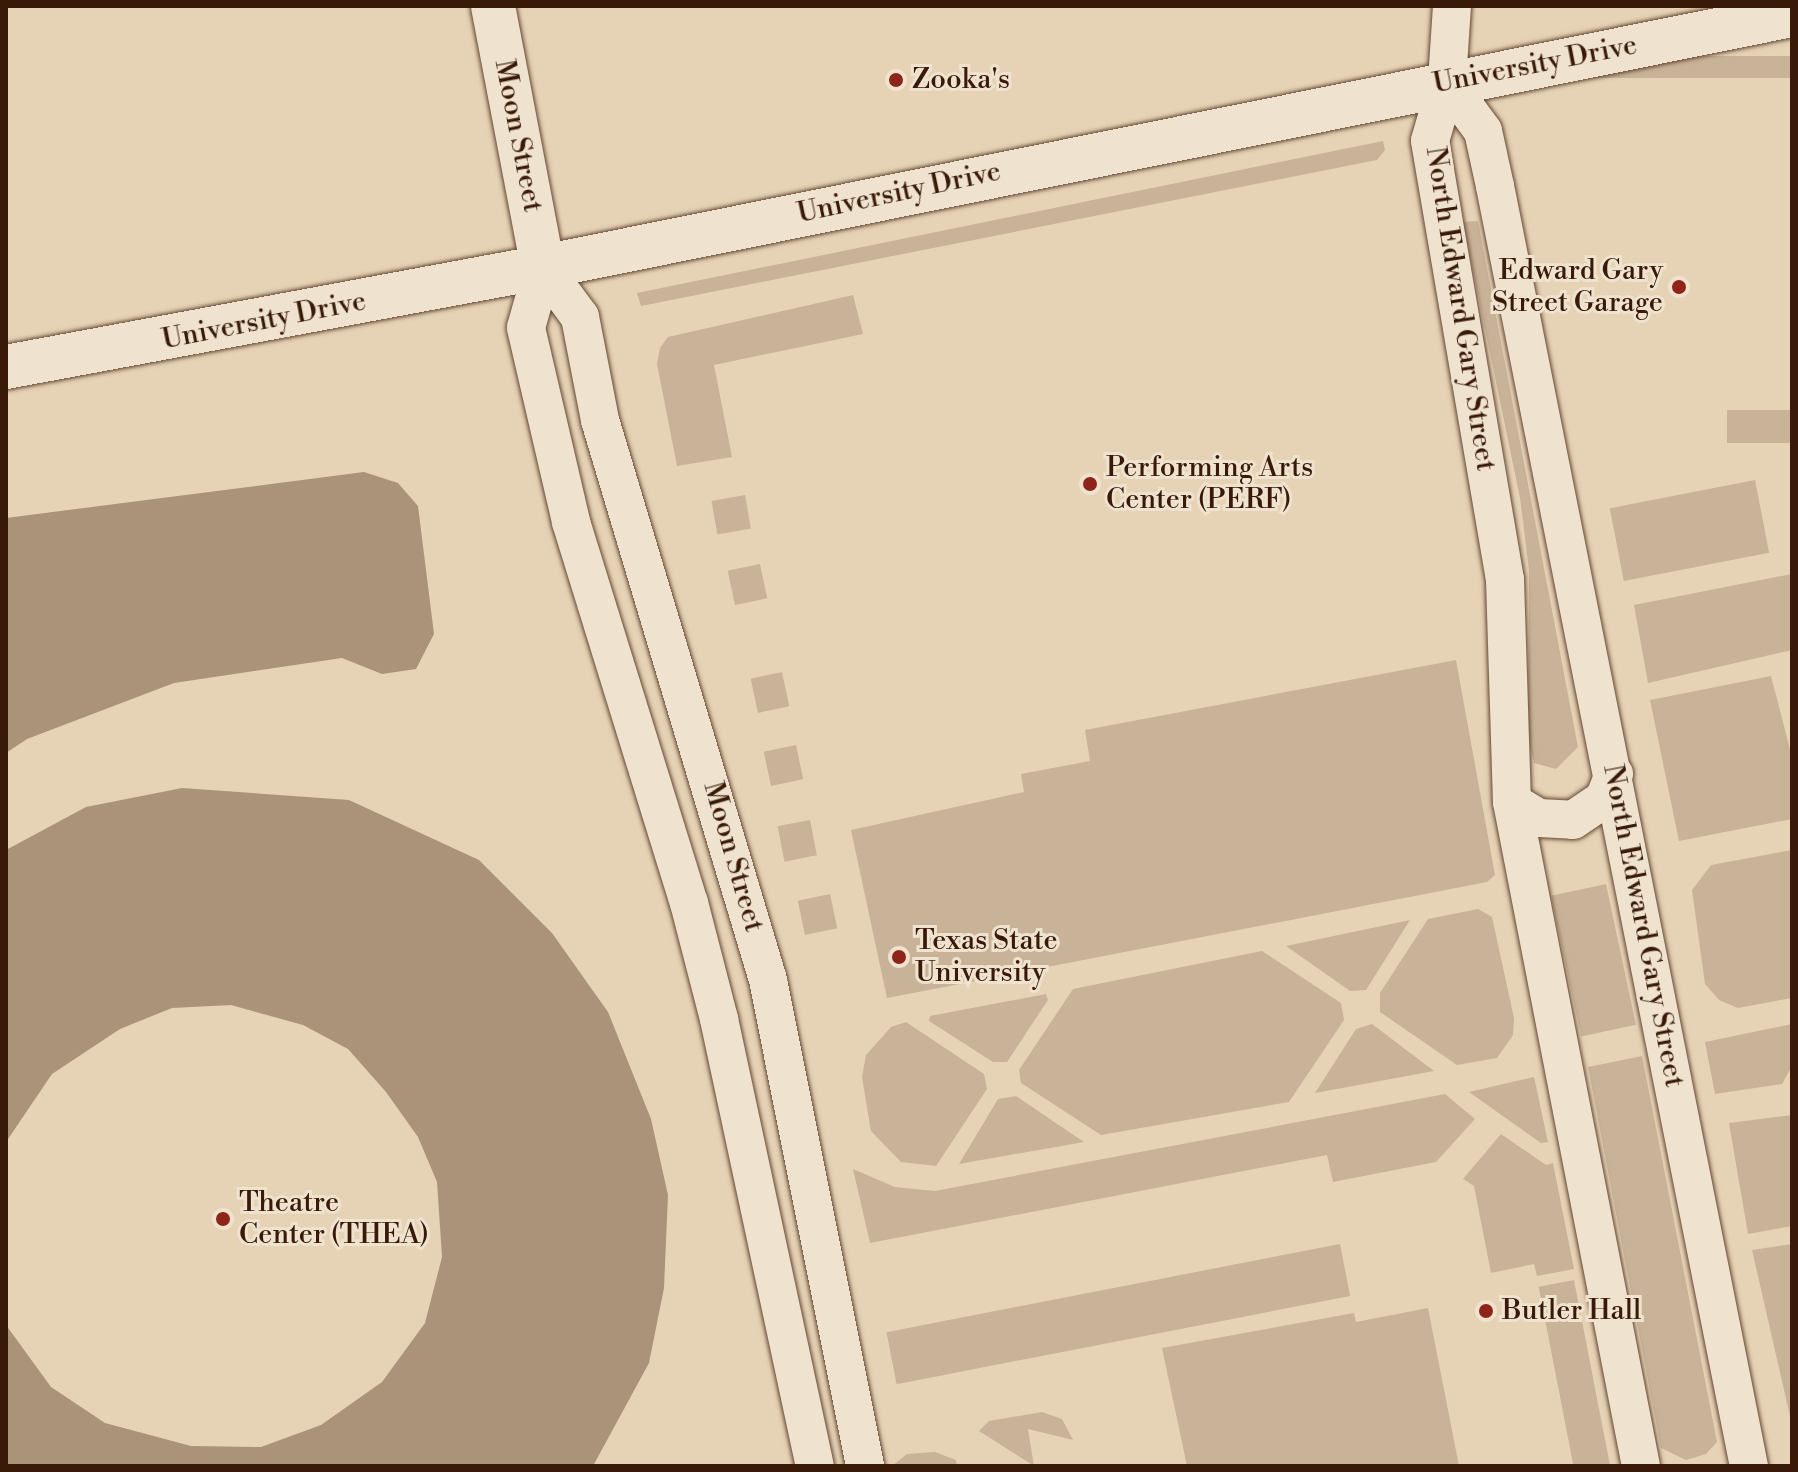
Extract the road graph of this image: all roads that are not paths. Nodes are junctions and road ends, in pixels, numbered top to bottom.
1 (493, 6) edge
2 (1452, 6) edge
3 (1792, 15) edge
4 (1447, 82) junction
5 (543, 267) junction
6 (6, 367) edge
7 (1614, 774) junction
8 (1512, 802) junction
9 (1741, 1459) edge
10 (815, 1466) edge
11 (865, 1466) edge
12 (1641, 1466) edge

1 - 5 main road, Moon Street
2 - 4 street
3 - 4 main road, University Drive
4 - 5 main road, University Drive
4 - 7 street, North Edward Gary Street
4 - 8 street, North Edward Gary Street
5 - 6 main road, University Drive
5 - 10 street, Moon Street
5 - 11 street, Moon Street
7 - 8 street
7 - 9 street, North Edward Gary Street
8 - 12 street, North Edward Gary Street

